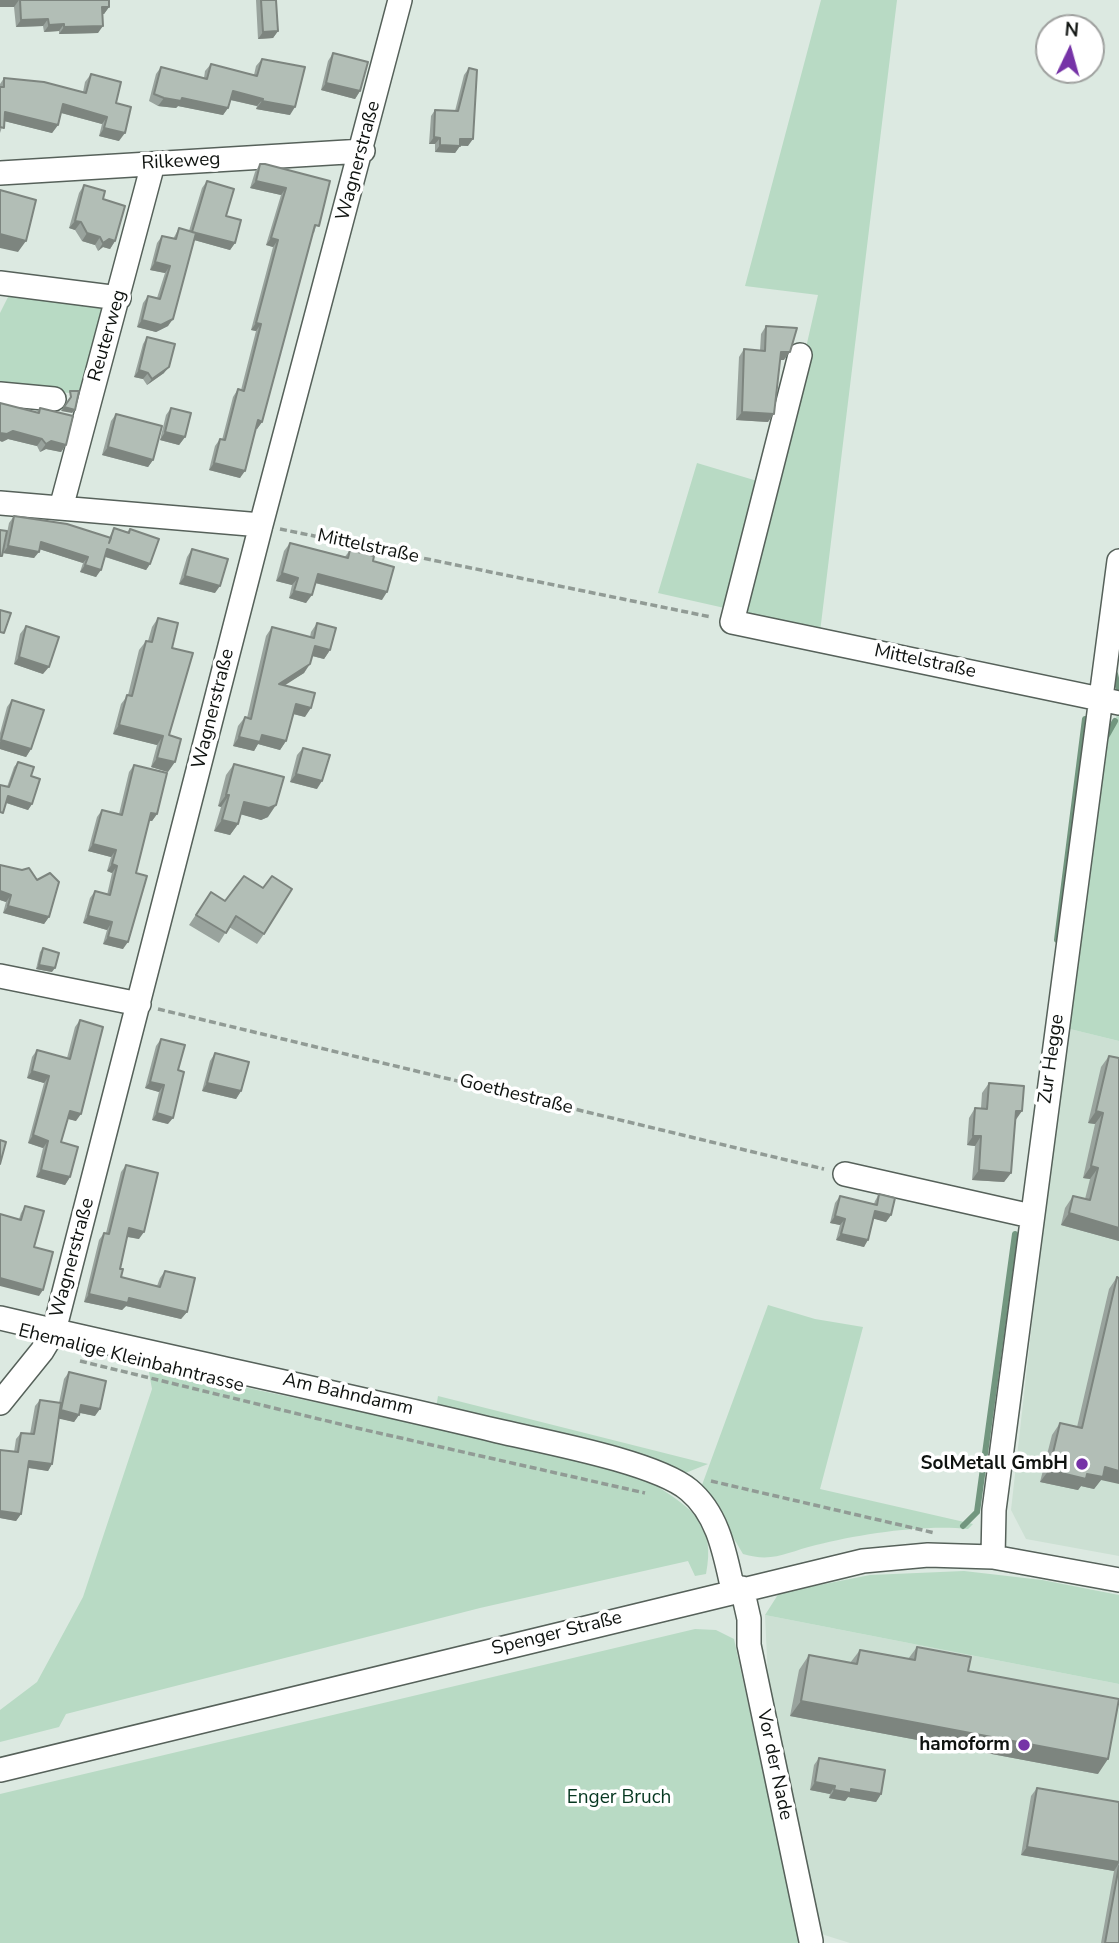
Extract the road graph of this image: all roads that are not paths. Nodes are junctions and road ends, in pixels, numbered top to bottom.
1 (400, 0) edge
2 (363, 151) junction
3 (153, 164) junction
4 (0, 173) edge
5 (0, 283) edge
6 (119, 298) junction
7 (800, 355) dead end
8 (0, 394) edge
9 (54, 399) dead end
10 (0, 503) edge
11 (61, 508) junction
12 (261, 525) junction
13 (1119, 561) edge
14 (1109, 701) edge
15 (0, 976) edge
16 (138, 1004) junction
17 (845, 1174) road end
18 (1031, 1216) junction
19 (0, 1318) edge
20 (54, 1331) junction
21 (0, 1404) edge
22 (993, 1557) junction
23 (1119, 1580) edge
24 (737, 1589) junction
25 (0, 1770) edge
26 (811, 1941) dead end

1 - 2 street, Wagnerstraße
2 - 3 street, Rilkeweg
2 - 12 street, Wagnerstraße
3 - 4 street, Rilkeweg
3 - 6 street, Reuterweg
5 - 6 street
6 - 11 street, Reuterweg
7 - 14 street, Mittelstraße
8 - 9 street
10 - 11 street
11 - 12 street
12 - 16 street, Wagnerstraße
13 - 14 street, Zur Hegge
14 - 18 street, Zur Hegge
15 - 16 street
16 - 20 street, Wagnerstraße
17 - 18 street
18 - 22 street, Zur Hegge
19 - 20 street, Am Bahndamm
20 - 21 street, Wagnerstraße
20 - 24 street, Am Bahndamm
22 - 23 street, Spenger Straße
22 - 24 street, Spenger Straße
24 - 25 street, Spenger Straße
24 - 26 street, Vor der Nade

